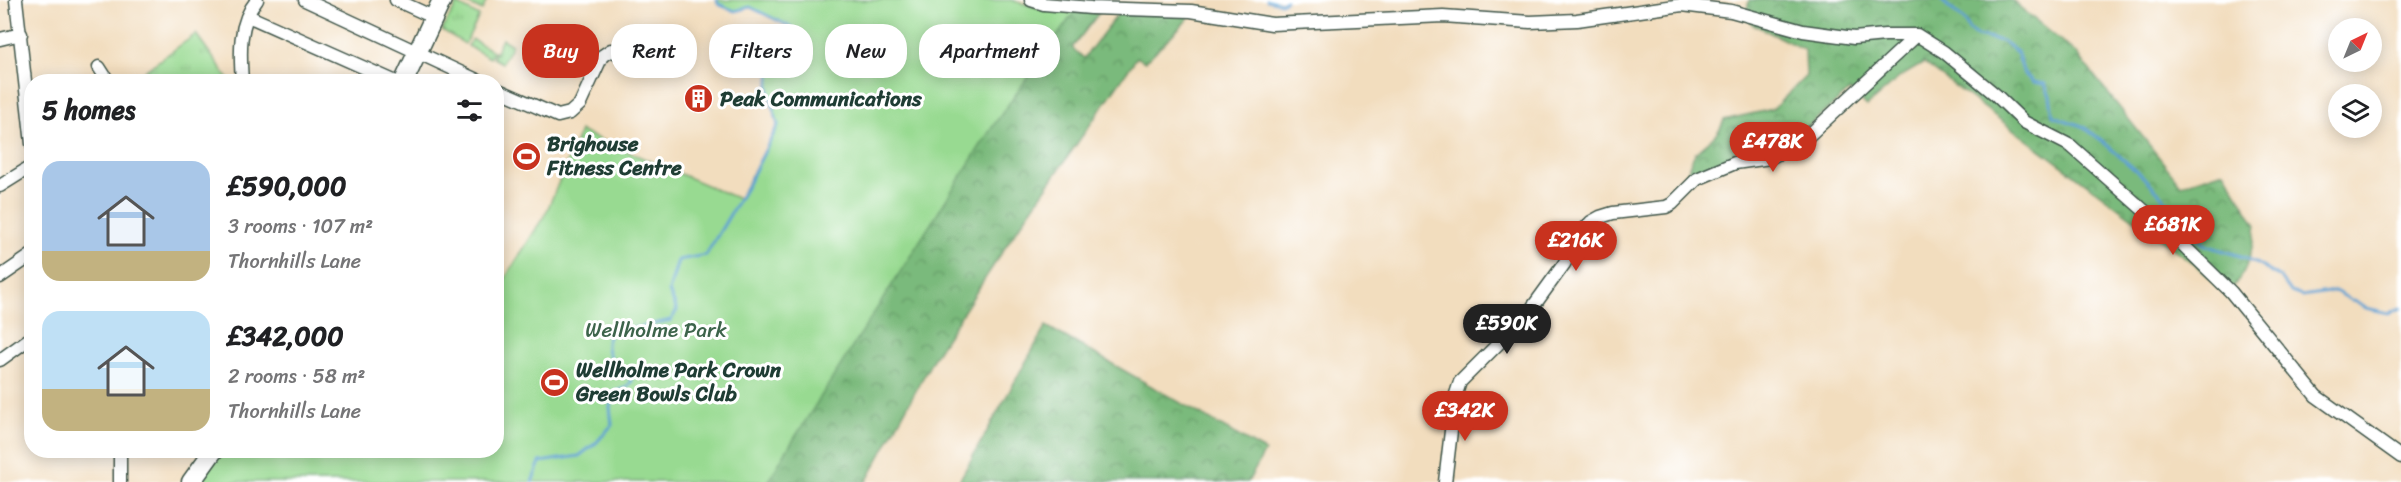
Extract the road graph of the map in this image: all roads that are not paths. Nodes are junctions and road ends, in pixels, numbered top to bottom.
1 (16, 0) edge
2 (304, 0) edge
3 (396, 0) edge
4 (442, 0) edge
5 (1031, 0) edge
6 (251, 5) edge
7 (433, 17) junction
8 (21, 34) junction
9 (1917, 35) junction
10 (0, 39) edge
11 (611, 50) edge
12 (418, 52) junction
13 (99, 67) dead end
14 (25, 74) edge
15 (104, 74) edge
16 (242, 74) edge
17 (381, 74) edge
18 (407, 74) edge
19 (464, 74) edge
20 (504, 92) edge
21 (24, 171) edge
22 (0, 186) edge
23 (24, 260) edge
24 (0, 277) edge
25 (24, 343) edge
26 (0, 360) edge
27 (2401, 457) edge
28 (120, 458) edge
29 (208, 458) edge
30 (120, 482) edge
31 (191, 482) edge
32 (1445, 482) edge

1 - 8 street
2 - 12 street
3 - 7 street
4 - 7 main road
5 - 9 street
6 - 16 street
6 - 17 street
7 - 12 main road
8 - 10 street
8 - 14 street
9 - 27 street
9 - 32 street
11 - 20 street
12 - 18 main road
12 - 19 street
13 - 15 street
21 - 22 street
23 - 24 street
25 - 26 street
28 - 30 street
29 - 31 main road

